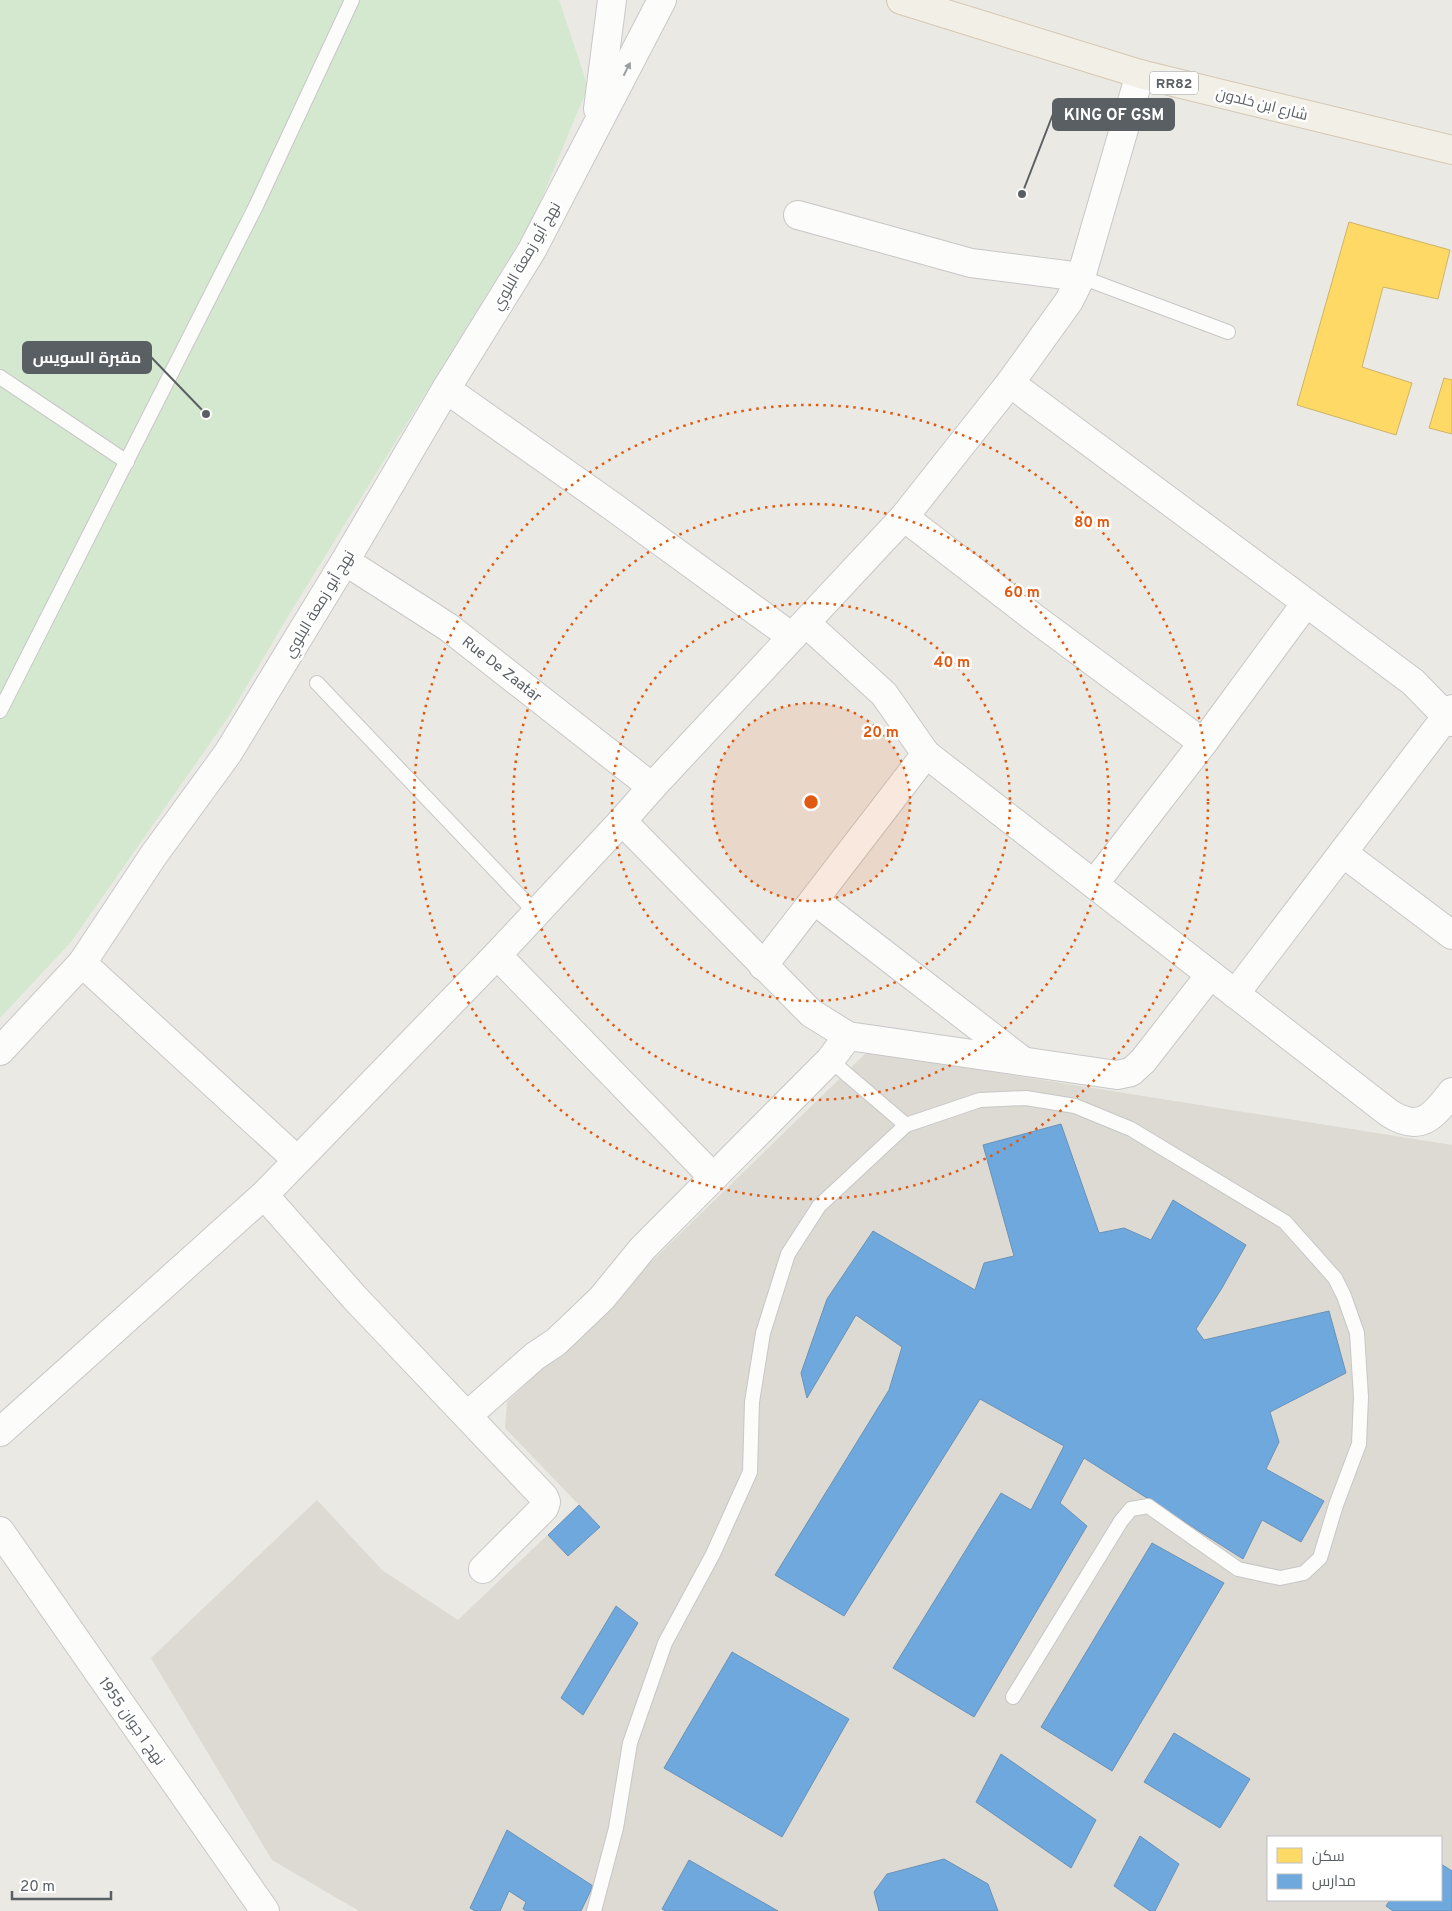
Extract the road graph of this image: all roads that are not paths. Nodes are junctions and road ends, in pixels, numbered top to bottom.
1 (352, 0) edge
2 (612, 0) edge
3 (662, 0) edge
4 (901, 0) edge
5 (1140, 74) junction
6 (596, 128) junction
7 (1452, 150) edge
8 (798, 215) dead end
9 (1081, 277) junction
10 (1228, 332) dead end
11 (0, 377) edge
12 (1010, 383) junction
13 (446, 389) junction
14 (127, 462) junction
15 (904, 517) junction
16 (345, 561) junction
17 (1306, 603) junction
18 (799, 630) junction
19 (317, 682) dead end
20 (0, 711) edge
21 (1450, 716) edge
22 (1203, 744) junction
23 (926, 754) junction
24 (652, 787) junction
25 (622, 822) junction
26 (1343, 853) junction
27 (1094, 884) junction
28 (814, 900) junction
29 (536, 913) junction
30 (1452, 935) edge
31 (497, 955) junction
32 (82, 962) junction
33 (763, 966) junction
34 (1210, 975) junction
35 (1235, 994) junction
36 (848, 1036) junction
37 (0, 1051) edge
38 (830, 1060) junction
39 (1025, 1062) junction
40 (1452, 1092) edge
41 (906, 1125) junction
42 (297, 1160) junction
43 (713, 1177) junction
44 (264, 1195) junction
45 (468, 1416) junction
46 (0, 1432) edge
47 (0, 1532) edge
48 (483, 1569) dead end
49 (1013, 1697) dead end
50 (260, 1908) edge
51 (594, 1911) edge

1 - 14 lane
2 - 6 street, نهج أبو زمعة البلوي
6 -> 3 street, نهج أبو زمعة البلوي
4 - 5 main road, شارع ابن خلدون / RR82
5 - 7 main road, شارع ابن خلدون / RR82
5 - 9 street
6 - 13 street, نهج أبو زمعة البلوي
8 - 9 street
9 - 10 lane
9 - 12 street
11 - 14 lane
12 - 15 street
12 - 17 street
13 - 16 street, نهج أبو زمعة البلوي
13 - 18 street
14 - 20 lane
15 - 18 street
15 - 22 street
16 - 24 street, Rue De Zaatar
16 - 32 street, نهج أبو زمعة البلوي
17 - 21 street
17 - 22 street
18 - 23 street
18 - 24 street
19 - 29 lane
21 - 26 street
22 - 27 street
23 - 27 street
23 - 28 street
24 - 25 street
25 - 29 street
25 - 33 street
26 - 30 street
26 - 35 street
27 - 34 street
28 - 33 street
28 - 39 street
29 - 31 street
31 - 42 street
31 - 43 street
32 - 37 street, نهج أبو زمعة البلوي
32 - 42 street
33 - 36 street
34 - 35 street
34 - 39 street
35 - 40 street
36 - 38 street
36 - 39 street
38 - 41 lane
38 - 43 street
41 - 49 lane
41 - 51 lane
42 - 44 street
43 - 45 street
44 - 45 street
44 - 46 street
45 - 48 street
47 - 50 street, نهج 1 جوان 1955

